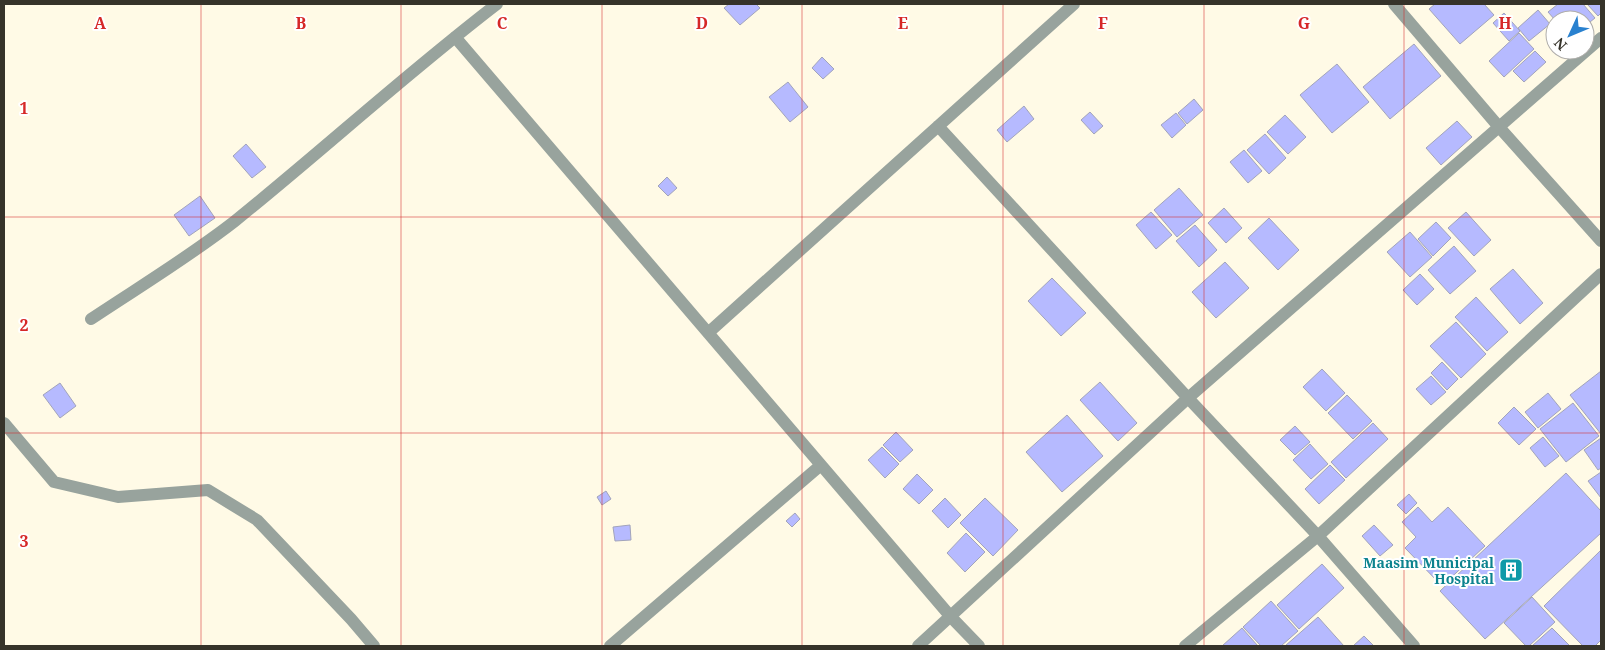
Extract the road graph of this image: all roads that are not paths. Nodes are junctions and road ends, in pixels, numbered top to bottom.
1 (497, 4) edge
2 (1074, 4) edge
3 (1394, 4) edge
4 (454, 37) junction
5 (1601, 38) edge
6 (938, 126) junction
7 (1499, 127) junction
8 (1601, 241) edge
9 (1601, 274) edge
10 (91, 319) dead end
11 (708, 333) junction
12 (1188, 398) junction
13 (4, 423) edge
14 (821, 465) junction
15 (1318, 536) junction
16 (951, 617) junction
17 (374, 646) edge
18 (610, 646) edge
19 (918, 646) edge
20 (979, 646) edge
21 (1186, 646) edge
22 (1414, 646) edge

1 - 4 street
2 - 6 street
3 - 7 street
4 - 10 street
4 - 11 street
5 - 7 street
6 - 11 street
6 - 12 street
7 - 8 street
7 - 12 street
9 - 15 street
11 - 14 street
12 - 15 street
12 - 16 street
13 - 17 street
14 - 16 street
14 - 18 street
15 - 21 street
15 - 22 street
16 - 19 street
16 - 20 street

